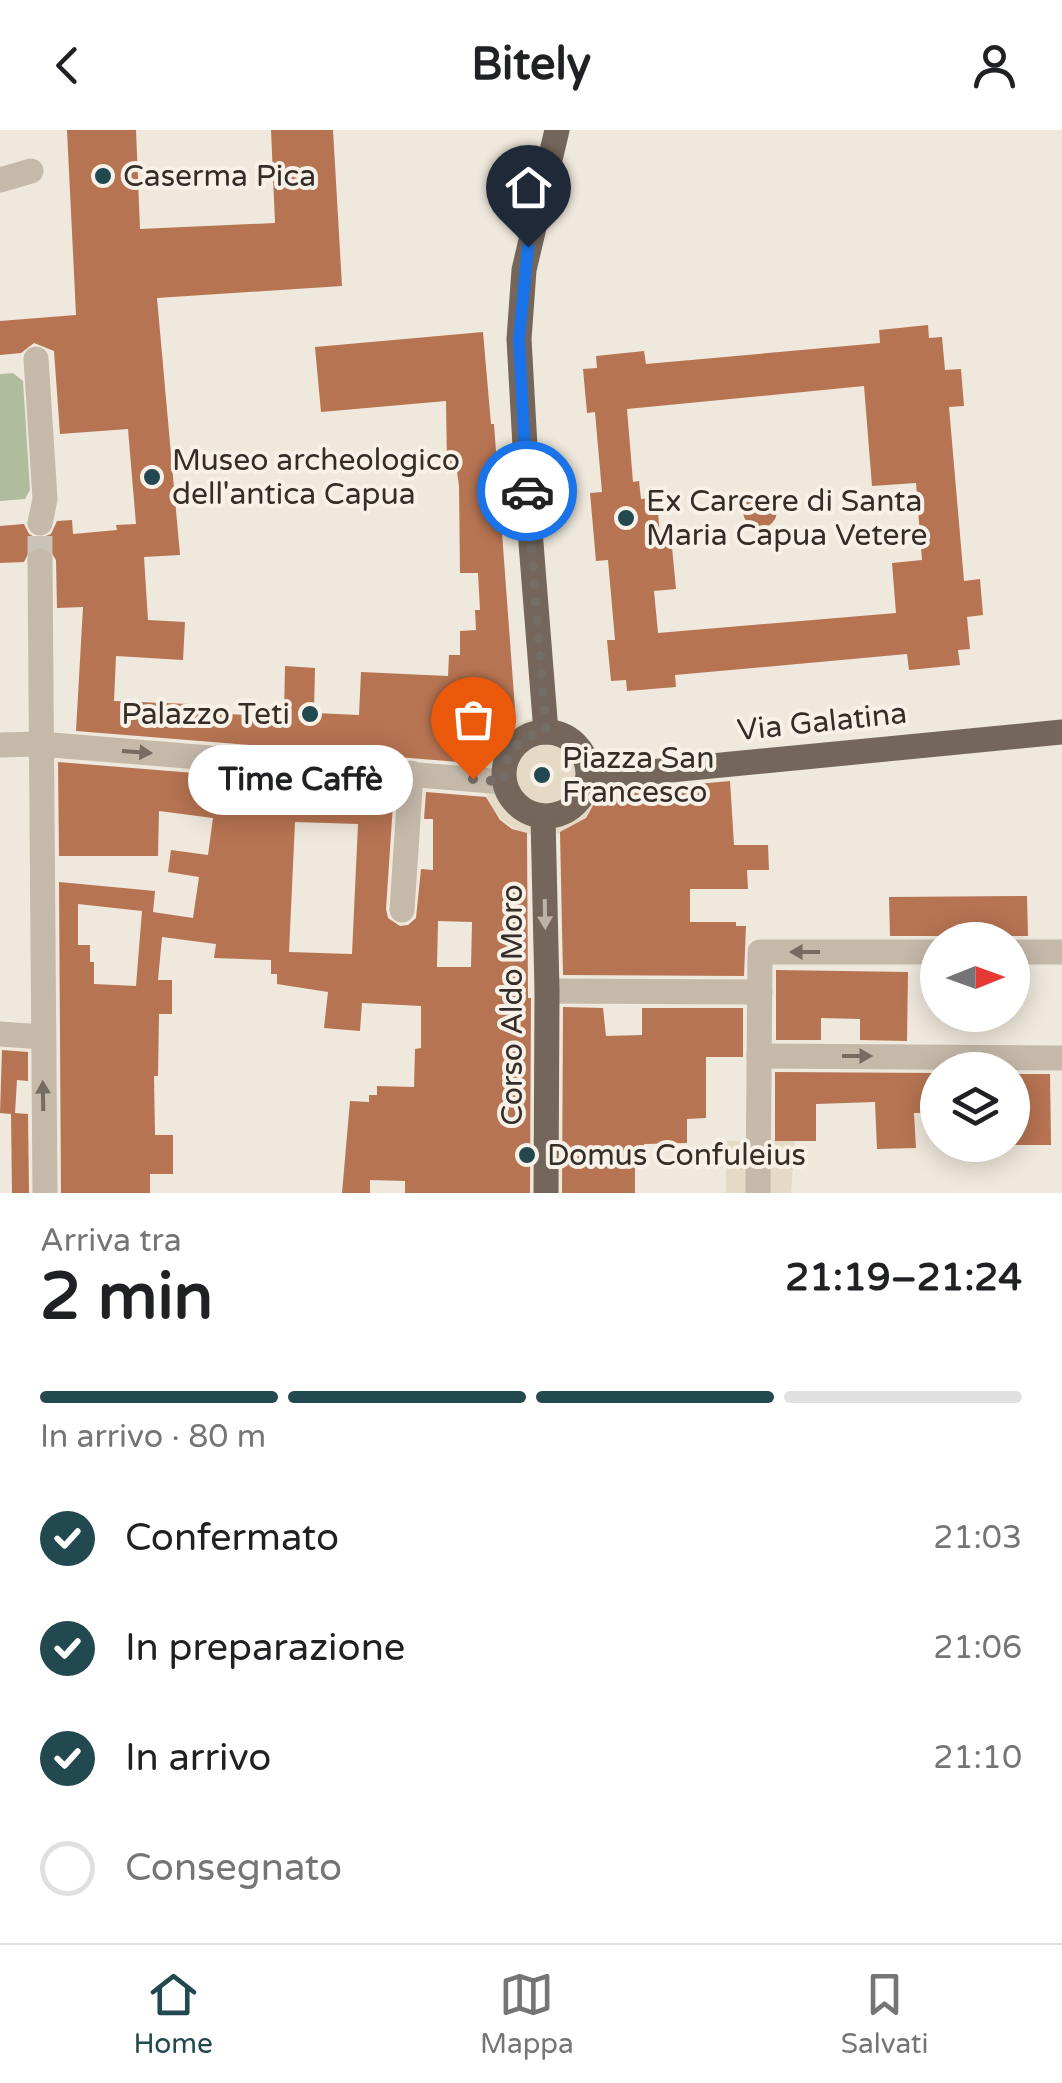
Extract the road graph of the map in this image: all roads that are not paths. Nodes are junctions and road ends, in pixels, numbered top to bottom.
1 (557, 130) edge
2 (32, 171) dead end
3 (0, 180) edge
4 (36, 359) dead end
5 (40, 523) tunnel mouth
6 (40, 560) tunnel mouth
7 (546, 732) junction
8 (1062, 732) edge
9 (40, 744) junction
10 (0, 745) edge
11 (411, 773) junction
12 (588, 778) junction
13 (504, 782) junction
14 (542, 817) junction
15 (402, 910) dead end
16 (920, 952) edge
17 (1030, 952) edge
18 (1062, 952) edge
19 (547, 991) junction
20 (760, 992) junction
21 (0, 1034) edge
22 (42, 1037) junction
23 (760, 1056) junction
24 (1062, 1058) edge
25 (45, 1193) edge
26 (546, 1193) edge
27 (758, 1193) edge

1 - 7 main road
2 - 3 street
4 - 5 street
6 - 9 street
7 - 12 main road
7 - 13 main road
8 - 12 main road, Via Galatina
9 - 10 street
9 -> 11 street
9 - 22 street
11 - 13 street
11 - 15 street
12 - 14 main road
13 - 14 main road
14 -> 19 main road, Corso Aldo Moro
16 -> 20 street
17 - 18 street
19 - 20 street
19 - 26 main road, Corso Aldo Moro
20 - 23 street
21 - 22 street
25 -> 22 street
23 -> 24 street
23 - 27 street

